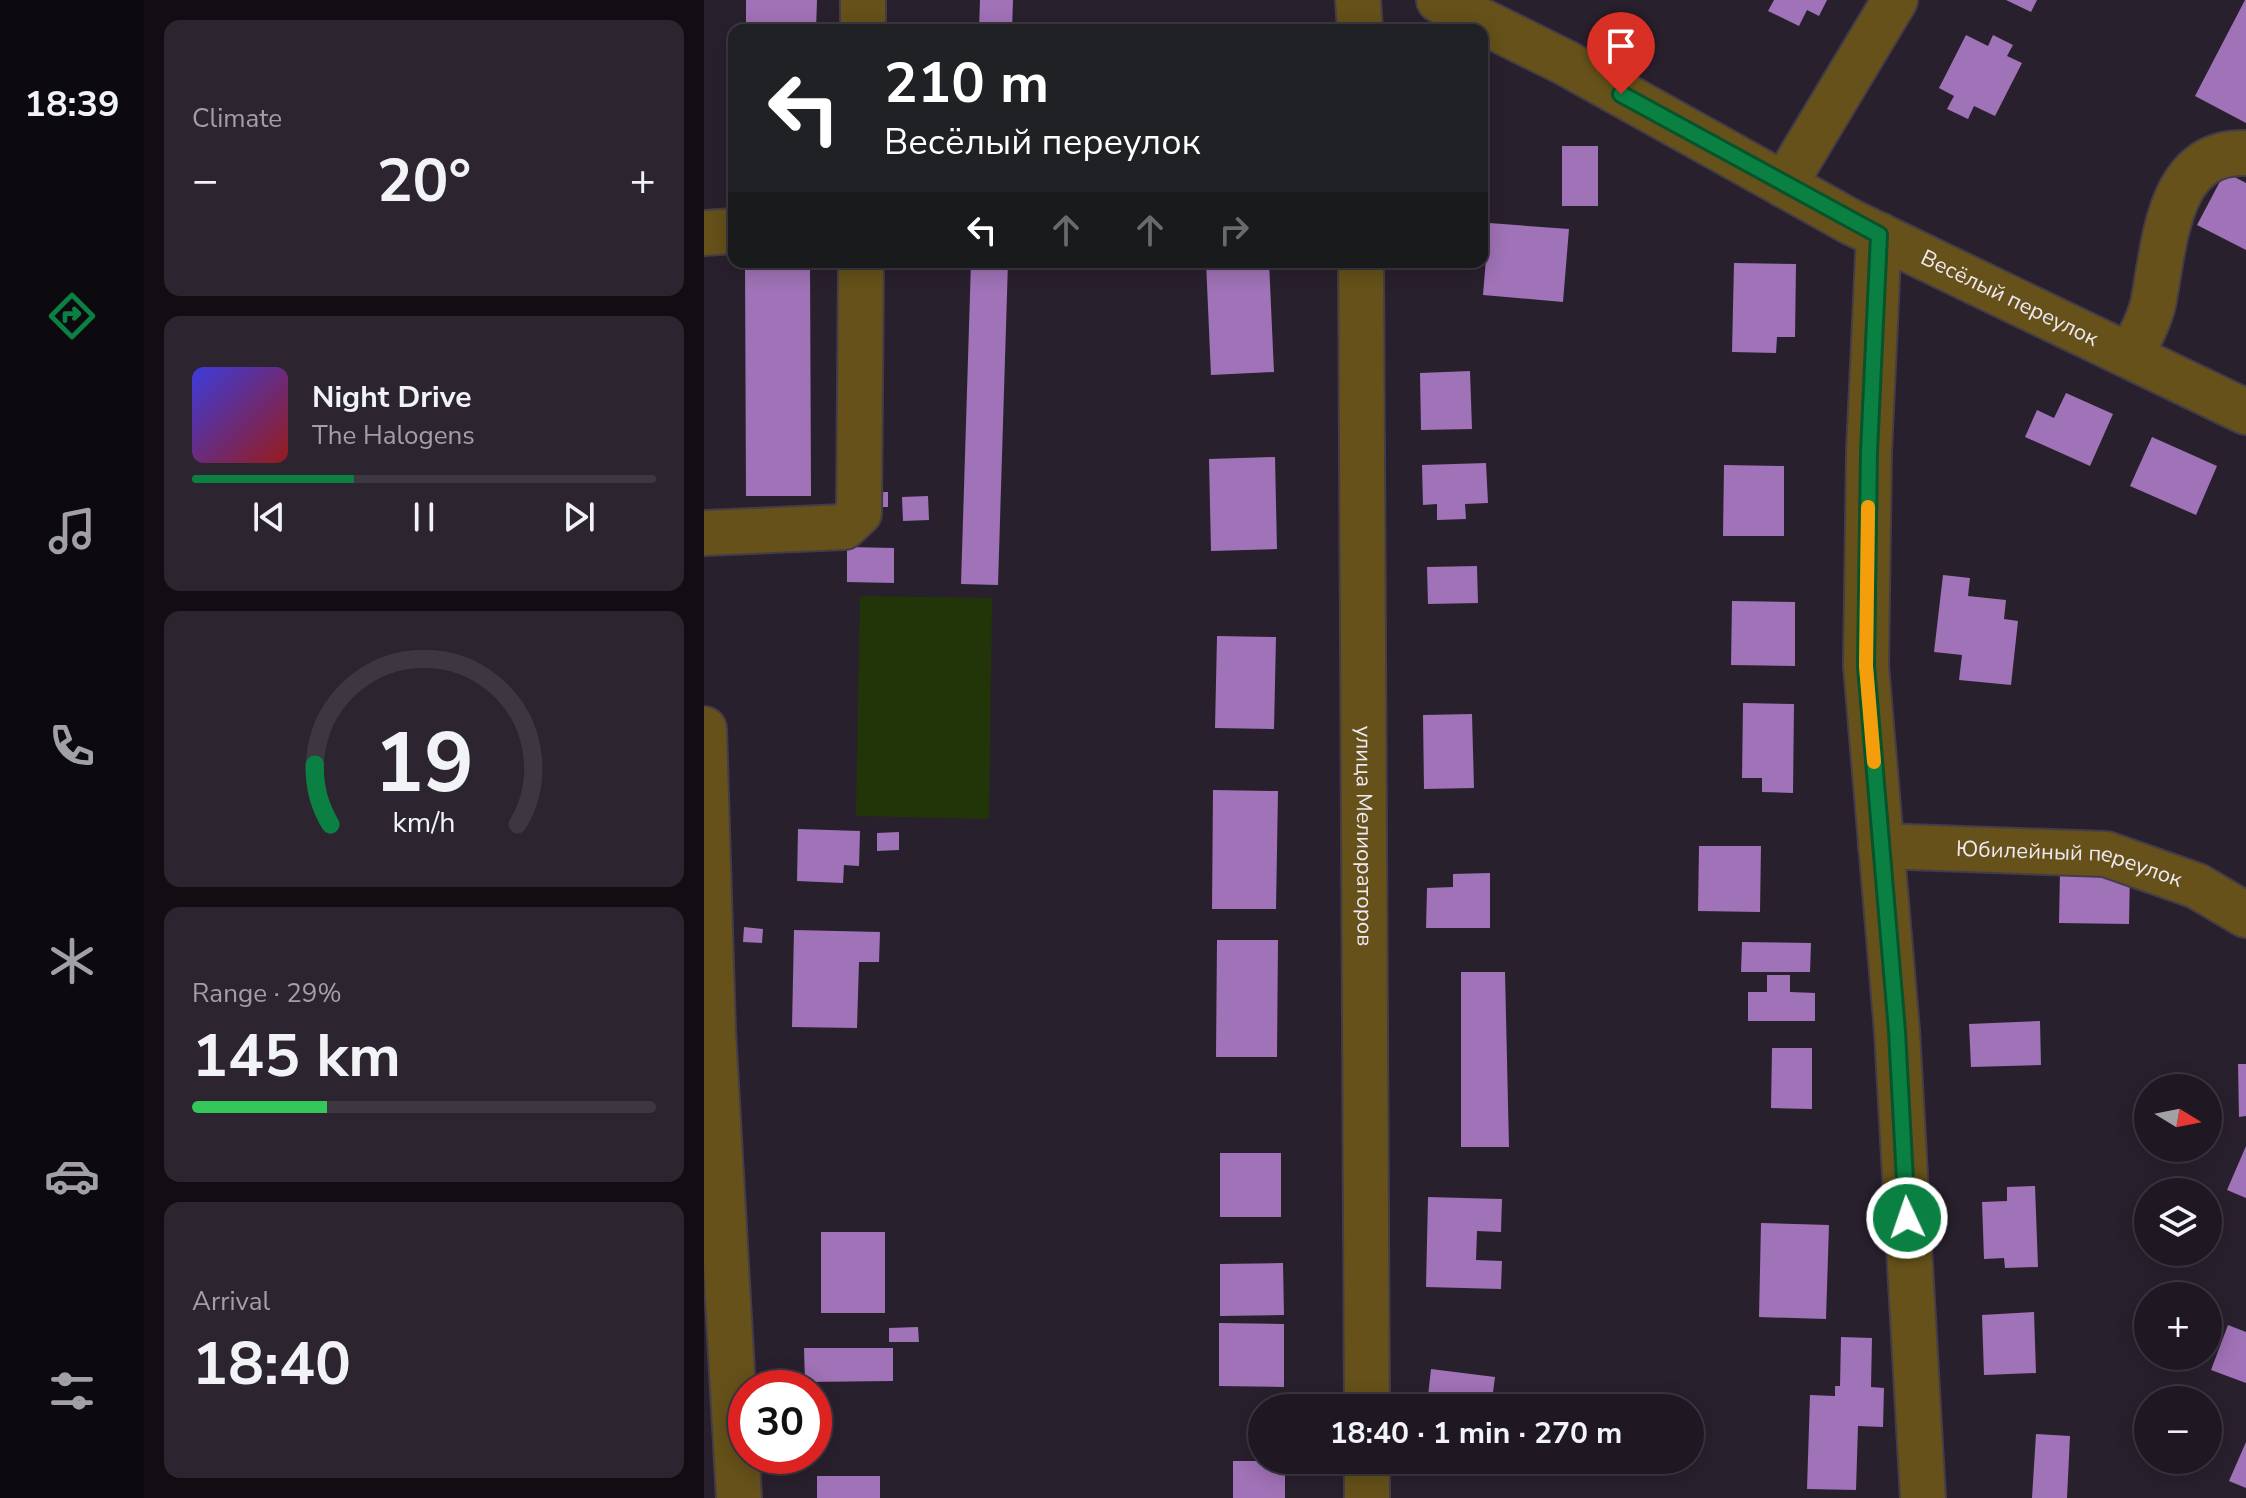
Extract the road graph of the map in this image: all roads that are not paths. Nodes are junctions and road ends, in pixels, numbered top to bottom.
1 (863, 0) edge
2 (1358, 0) edge
3 (1439, 0) edge
4 (1895, 0) edge
5 (863, 24) edge
6 (1360, 24) edge
7 (1487, 24) edge
8 (1488, 24) edge
9 (2246, 153) edge
10 (1784, 185) junction
11 (728, 231) edge
12 (704, 233) edge
13 (1879, 235) junction
14 (861, 268) edge
15 (1361, 268) edge
16 (2131, 356) junction
17 (2246, 412) edge
18 (704, 533) edge
19 (704, 729) edge
20 (1881, 846) junction
21 (2246, 915) edge
22 (1367, 1394) edge
23 (1367, 1474) edge
24 (739, 1498) edge
25 (1367, 1498) edge
26 (1923, 1498) edge

1 - 5 street
2 - 6 street
3 - 7 street, Весёлый переулок
4 - 10 street
8 - 10 street, Весёлый переулок
9 - 16 street
10 - 13 street, Весёлый переулок
11 - 12 street
13 - 16 street, Весёлый переулок
13 - 20 street
14 - 18 street
15 - 22 street, улица Мелиораторов
16 - 17 street, Весёлый переулок
19 - 24 street
20 - 21 street, Юбилейный переулок
20 - 26 street
23 - 25 street

